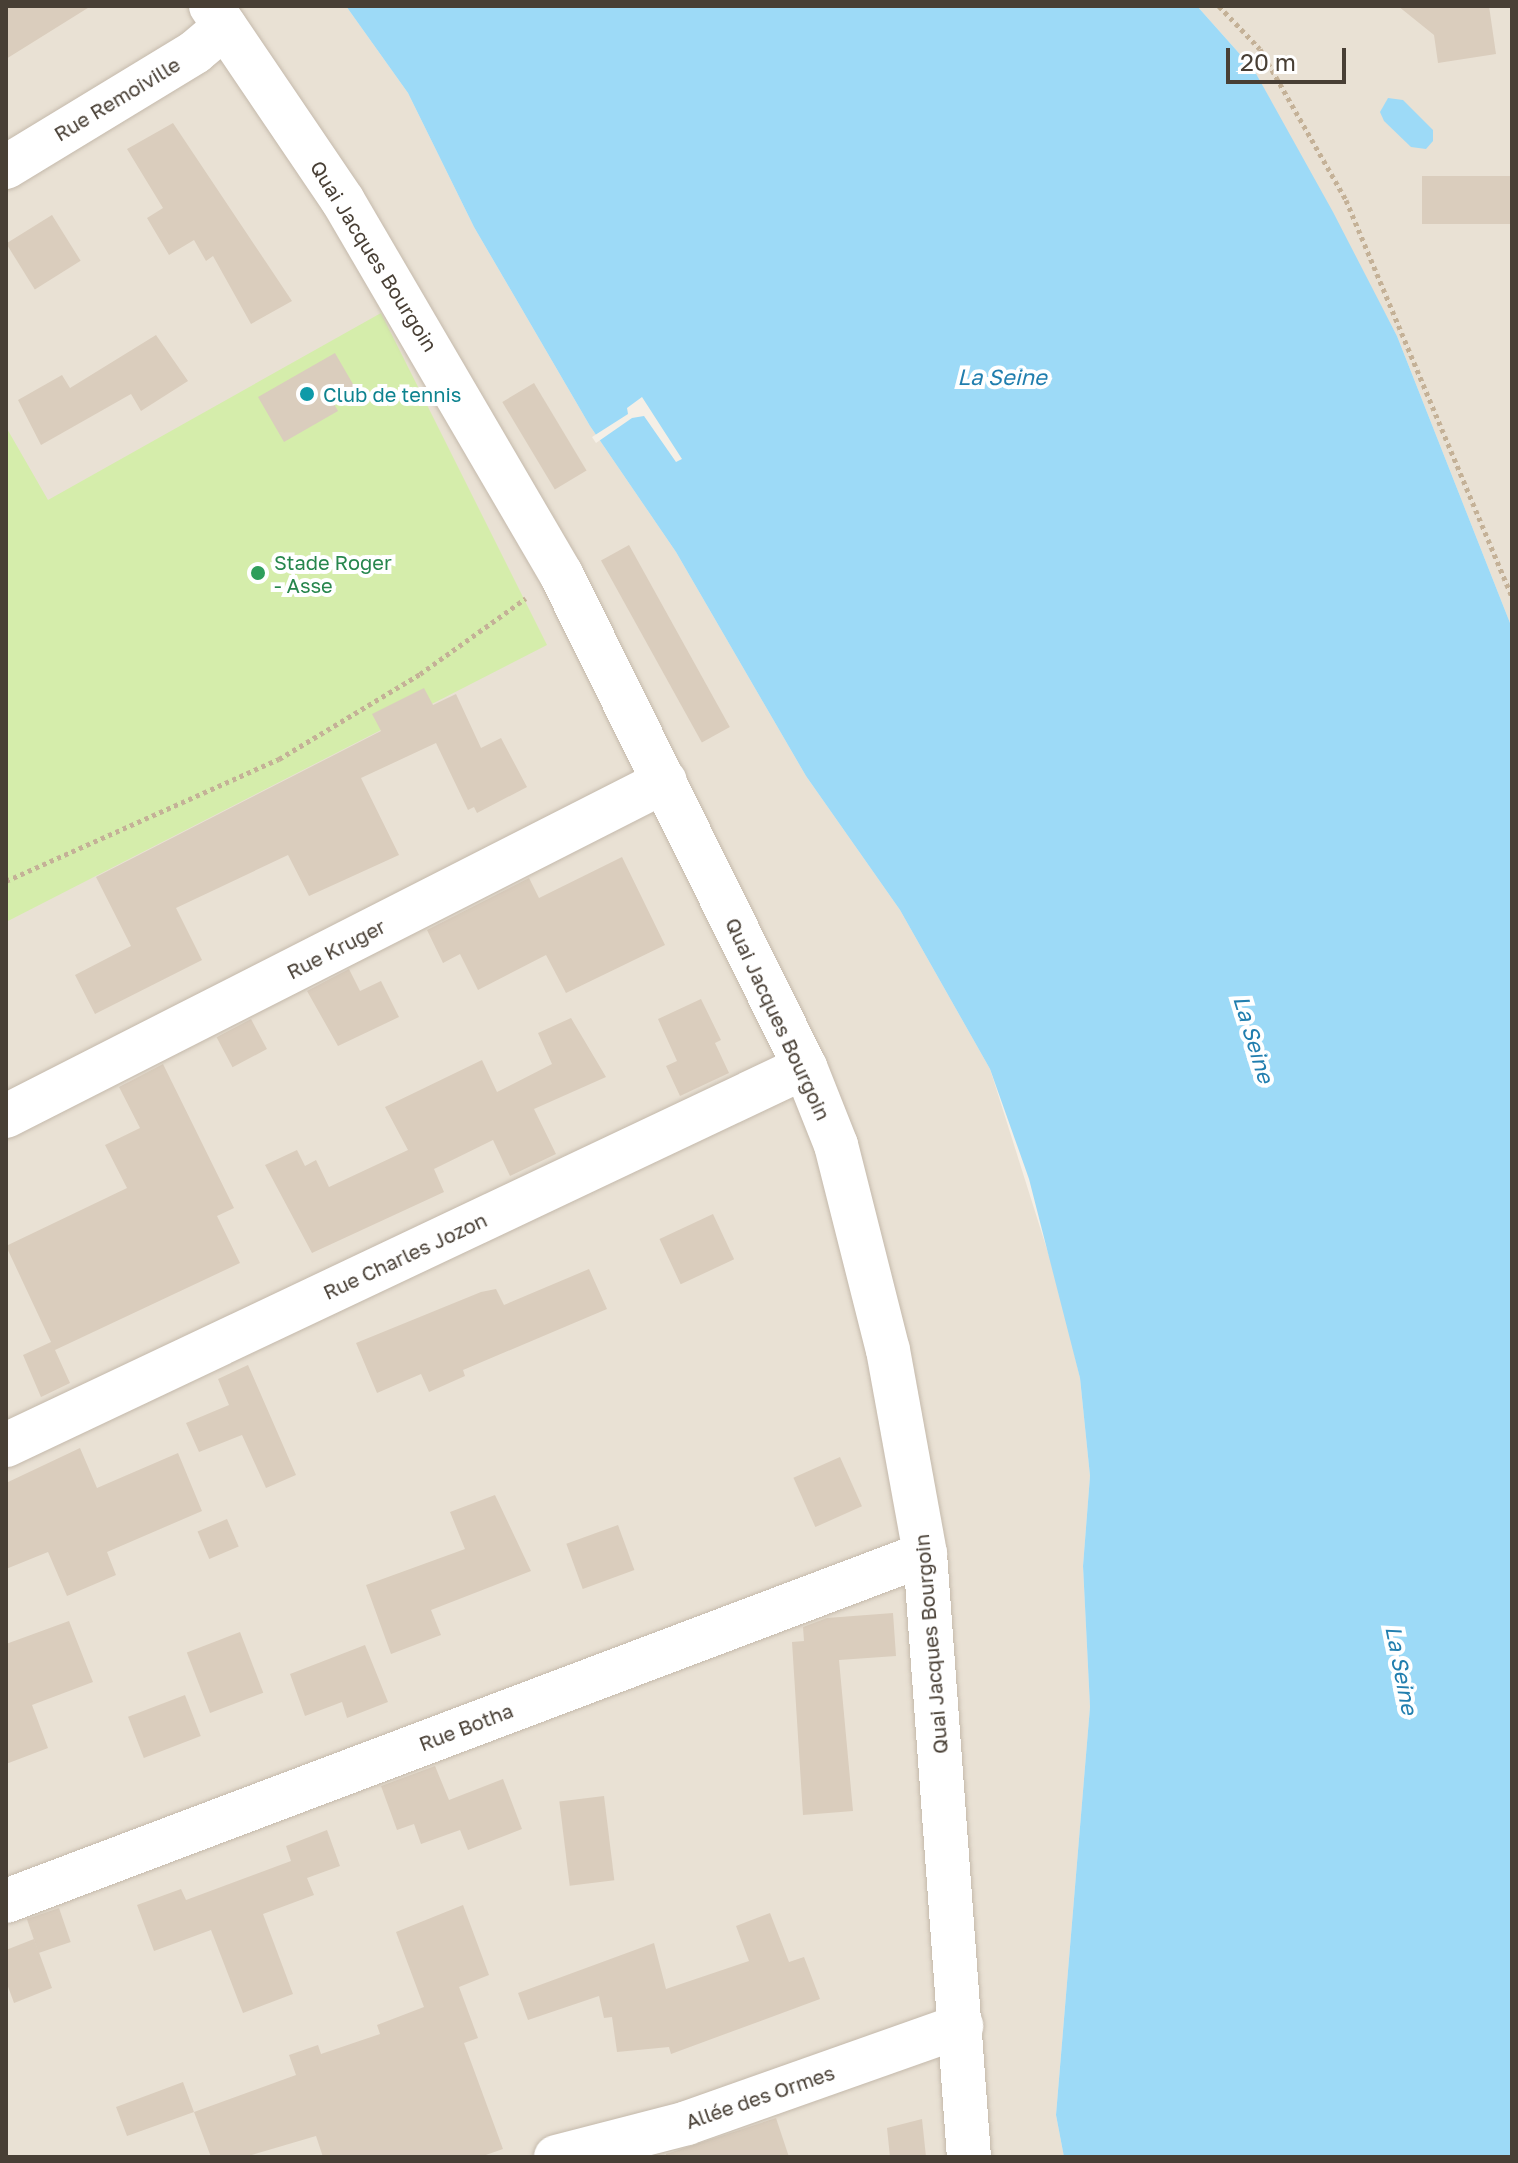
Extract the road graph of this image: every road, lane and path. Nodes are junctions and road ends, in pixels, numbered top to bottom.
1 (1219, 6) edge
2 (218, 17) edge
3 (6, 167) edge
4 (529, 595) dead end
5 (1512, 596) edge
6 (665, 781) junction
7 (6, 881) edge
8 (805, 1067) junction
9 (6, 1116) edge
10 (6, 1445) edge
11 (925, 1554) junction
12 (6, 1901) edge
13 (961, 2026) junction
14 (556, 2157) edge
15 (969, 2157) edge

1 - 5 path
2 - 3 street, Rue Remoiville
2 - 6 street, Quai Jacques Bourgoin
4 - 7 path
6 - 8 street, Quai Jacques Bourgoin
6 - 9 street, Rue Kruger
8 - 10 street, Rue Charles Jozon
8 - 11 street, Quai Jacques Bourgoin
11 - 12 street, Rue Botha
11 - 13 street, Quai Jacques Bourgoin
13 - 14 street, Allée des Ormes
13 - 15 street, Quai Jacques Bourgoin

